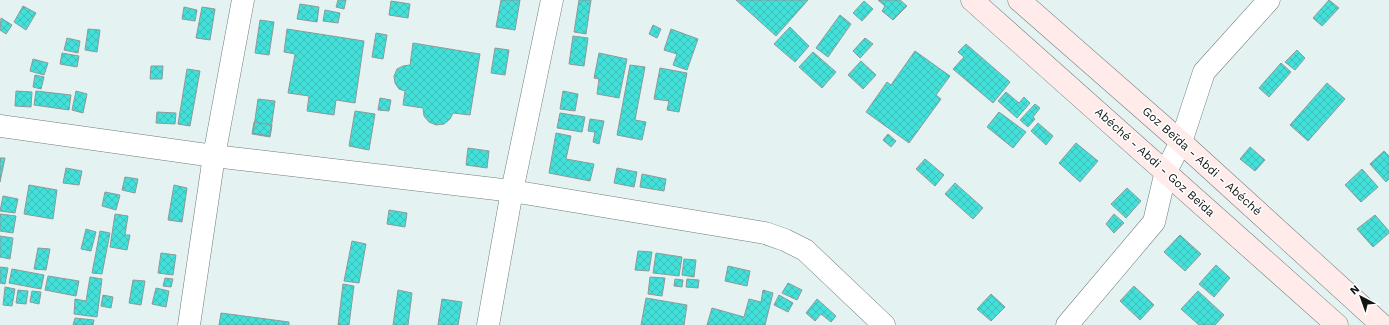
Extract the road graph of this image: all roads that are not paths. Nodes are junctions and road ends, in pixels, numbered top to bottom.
1 (243, 0) edge
2 (552, 0) edge
3 (972, 0) edge
4 (1019, 0) edge
5 (1269, 0) edge
6 (0, 126) edge
7 (1181, 142) junction
8 (214, 156) junction
9 (1166, 171) junction
10 (512, 191) junction
11 (189, 325) edge
12 (488, 325) edge
13 (884, 325) edge
14 (1067, 325) edge
15 (1338, 325) edge
16 (1382, 325) edge

1 - 8 street
2 - 10 street
3 - 9 main road, Abéché - Abdi - Goz Beïda
4 - 7 main road, Goz Beïda - Abdi - Abéché
5 - 7 street
6 - 8 street
7 - 9 street
7 - 16 main road, Goz Beïda - Abdi - Abéché
8 - 10 street
8 - 11 street
9 - 14 street
9 - 15 main road, Abéché - Abdi - Goz Beïda
10 - 12 street
10 - 13 street

